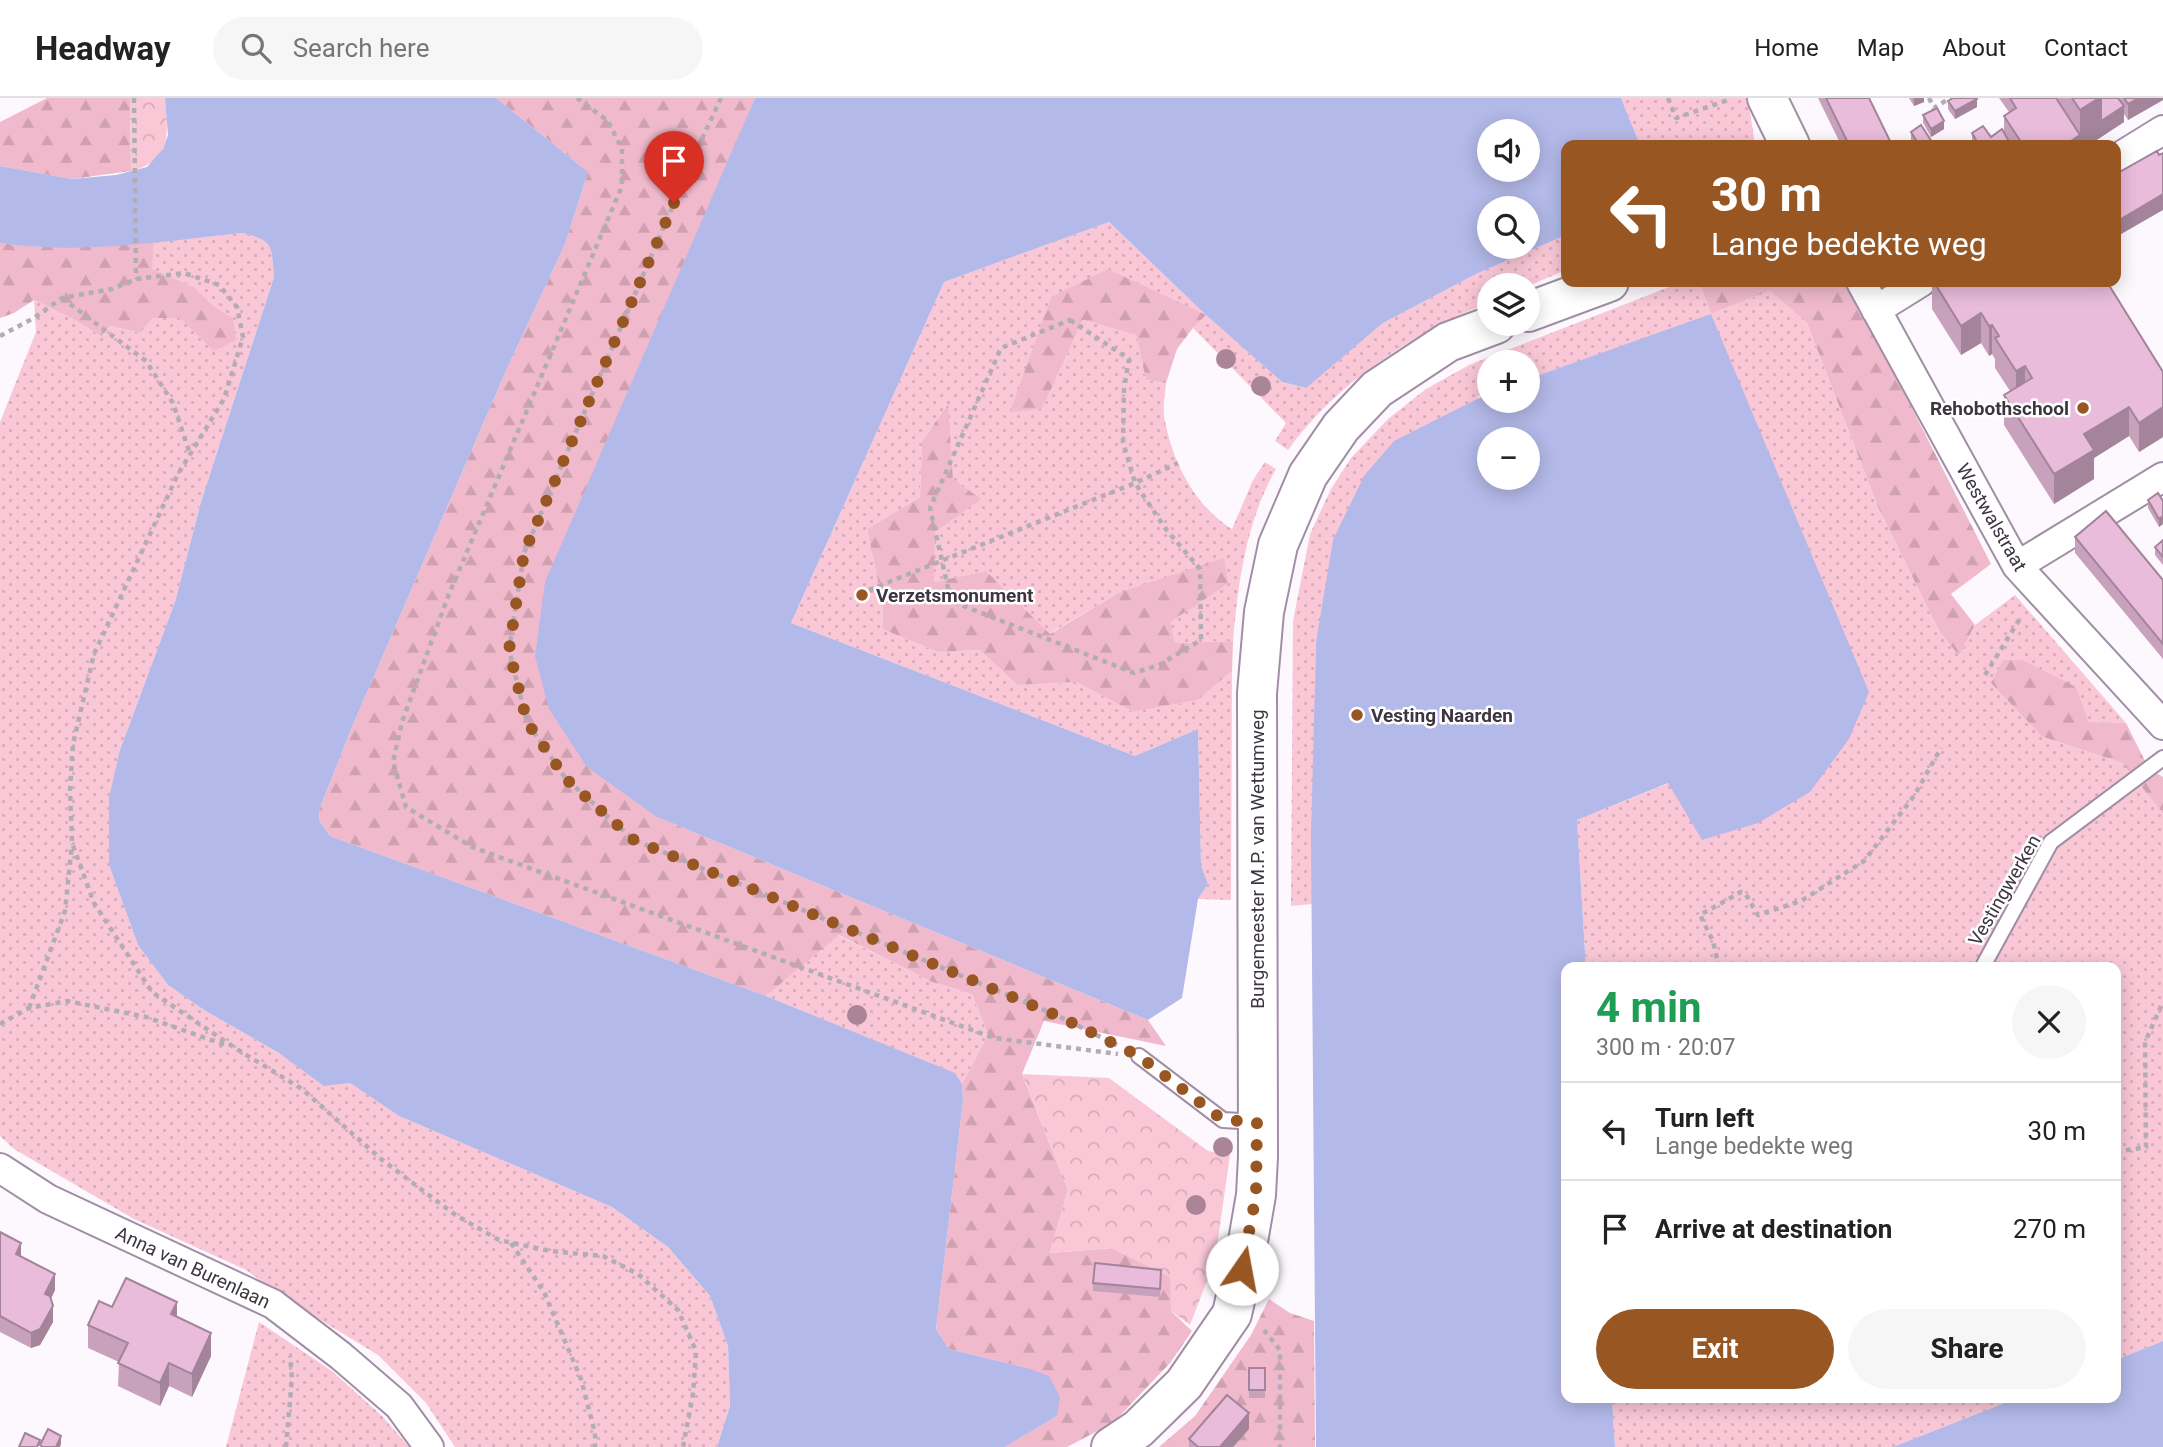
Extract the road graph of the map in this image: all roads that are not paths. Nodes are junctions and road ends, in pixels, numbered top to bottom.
1 (1767, 98) edge
2 (2163, 130) edge
3 (1788, 140) edge
4 (2121, 156) edge
5 (1596, 287) edge
6 (1864, 287) edge
7 (1912, 287) edge
8 (1540, 308) edge
9 (1876, 310) junction
10 (1477, 331) edge
11 (2163, 477) edge
12 (2017, 566) junction
13 (2163, 725) edge
14 (2163, 758) edge
15 (1985, 962) edge
16 (1139, 1056) road end
17 (1257, 1122) junction
18 (0, 1168) edge
19 (429, 1447) edge
20 (1111, 1447) edge

1 - 3 street
2 - 4 street
5 - 8 street
6 - 9 street, Westwalstraat
7 - 9 street
9 - 12 street, Westwalstraat
10 - 17 street, Burgemeester M.P. van Wettumweg
11 - 12 street
12 - 13 street, Westwalstraat
14 - 15 lane, Vestingwerken
16 - 17 lane
17 - 20 street, Burgemeester M.P. van Wettumweg
18 - 19 street, Anna van Burenlaan

